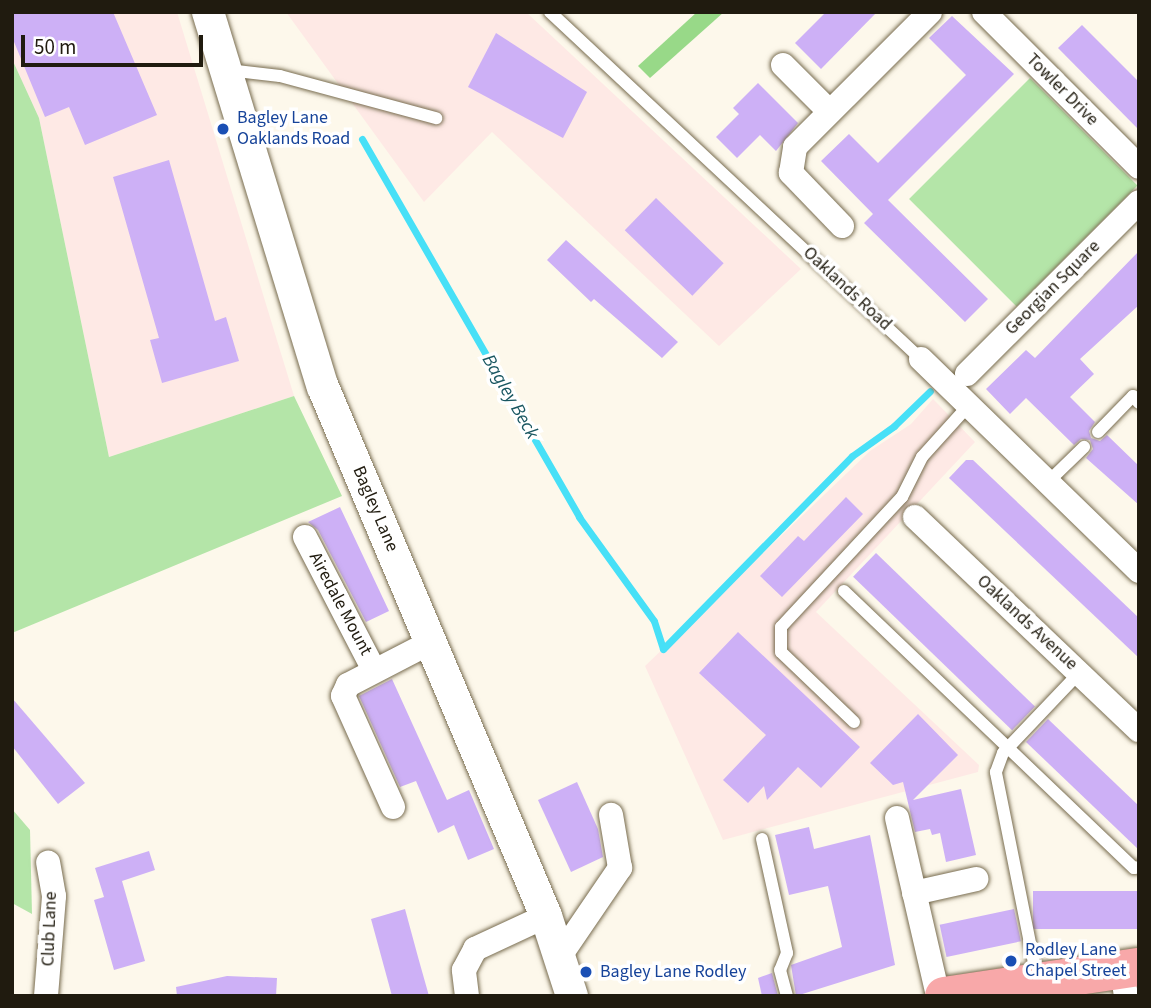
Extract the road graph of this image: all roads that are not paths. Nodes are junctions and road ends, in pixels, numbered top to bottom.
1 (208, 12) edge
2 (550, 12) edge
3 (930, 12) edge
4 (984, 12) edge
5 (783, 65) dead end
6 (226, 70) junction
7 (830, 112) junction
8 (436, 118) dead end
9 (1139, 167) edge
10 (1139, 202) edge
11 (842, 226) dead end
12 (921, 359) joint
13 (967, 374) dead end
14 (1132, 396) edge
15 (969, 405) junction
16 (1098, 432) dead end
17 (1084, 447) dead end
18 (1049, 481) junction
19 (915, 516) dead end
20 (305, 537) dead end
21 (1139, 571) edge
22 (844, 591) dead end
23 (433, 641) junction
24 (374, 670) junction
25 (1080, 672) junction
26 (854, 722) dead end
27 (1139, 730) edge
28 (1009, 747) junction
29 (393, 807) dead end
30 (611, 815) dead end
31 (897, 818) dead end
32 (762, 839) dead end
33 (48, 863) dead end
34 (1139, 867) edge
35 (976, 879) dead end
36 (914, 893) junction
37 (546, 916) junction
38 (560, 956) junction
39 (1129, 977) edge
40 (1038, 981) junction
41 (46, 996) edge
42 (467, 996) edge
43 (572, 996) edge
44 (788, 996) edge
45 (938, 996) edge
46 (944, 996) edge

1 - 6 street, Bagley Lane
2 - 12 lane, Oaklands Road
3 - 7 street
4 - 9 street, Towler Drive
5 - 7 street
6 - 8 lane
6 - 23 street, Bagley Lane
7 - 11 street
10 - 13 street, Georgian Square
12 - 15 street, Oaklands Road
14 - 16 lane
15 - 18 street, Oaklands Road
15 - 26 lane
17 - 18 lane
18 - 21 street, Oaklands Road
19 - 25 street, Oaklands Avenue
20 - 24 street, Airedale Mount
22 - 28 lane
23 - 24 street, Airedale Mount
23 - 37 street, Bagley Lane
24 - 29 street, Airedale Mount
25 - 27 street, Oaklands Avenue
25 - 28 lane
28 - 34 lane
28 - 40 lane
30 - 38 street
31 - 36 street
32 - 44 lane
33 - 41 street, Club Lane
35 - 36 street
36 - 45 street
37 - 38 street, Bagley Lane
37 - 42 street
38 - 43 street, Bagley Lane
39 - 40 main road
40 - 46 main road

